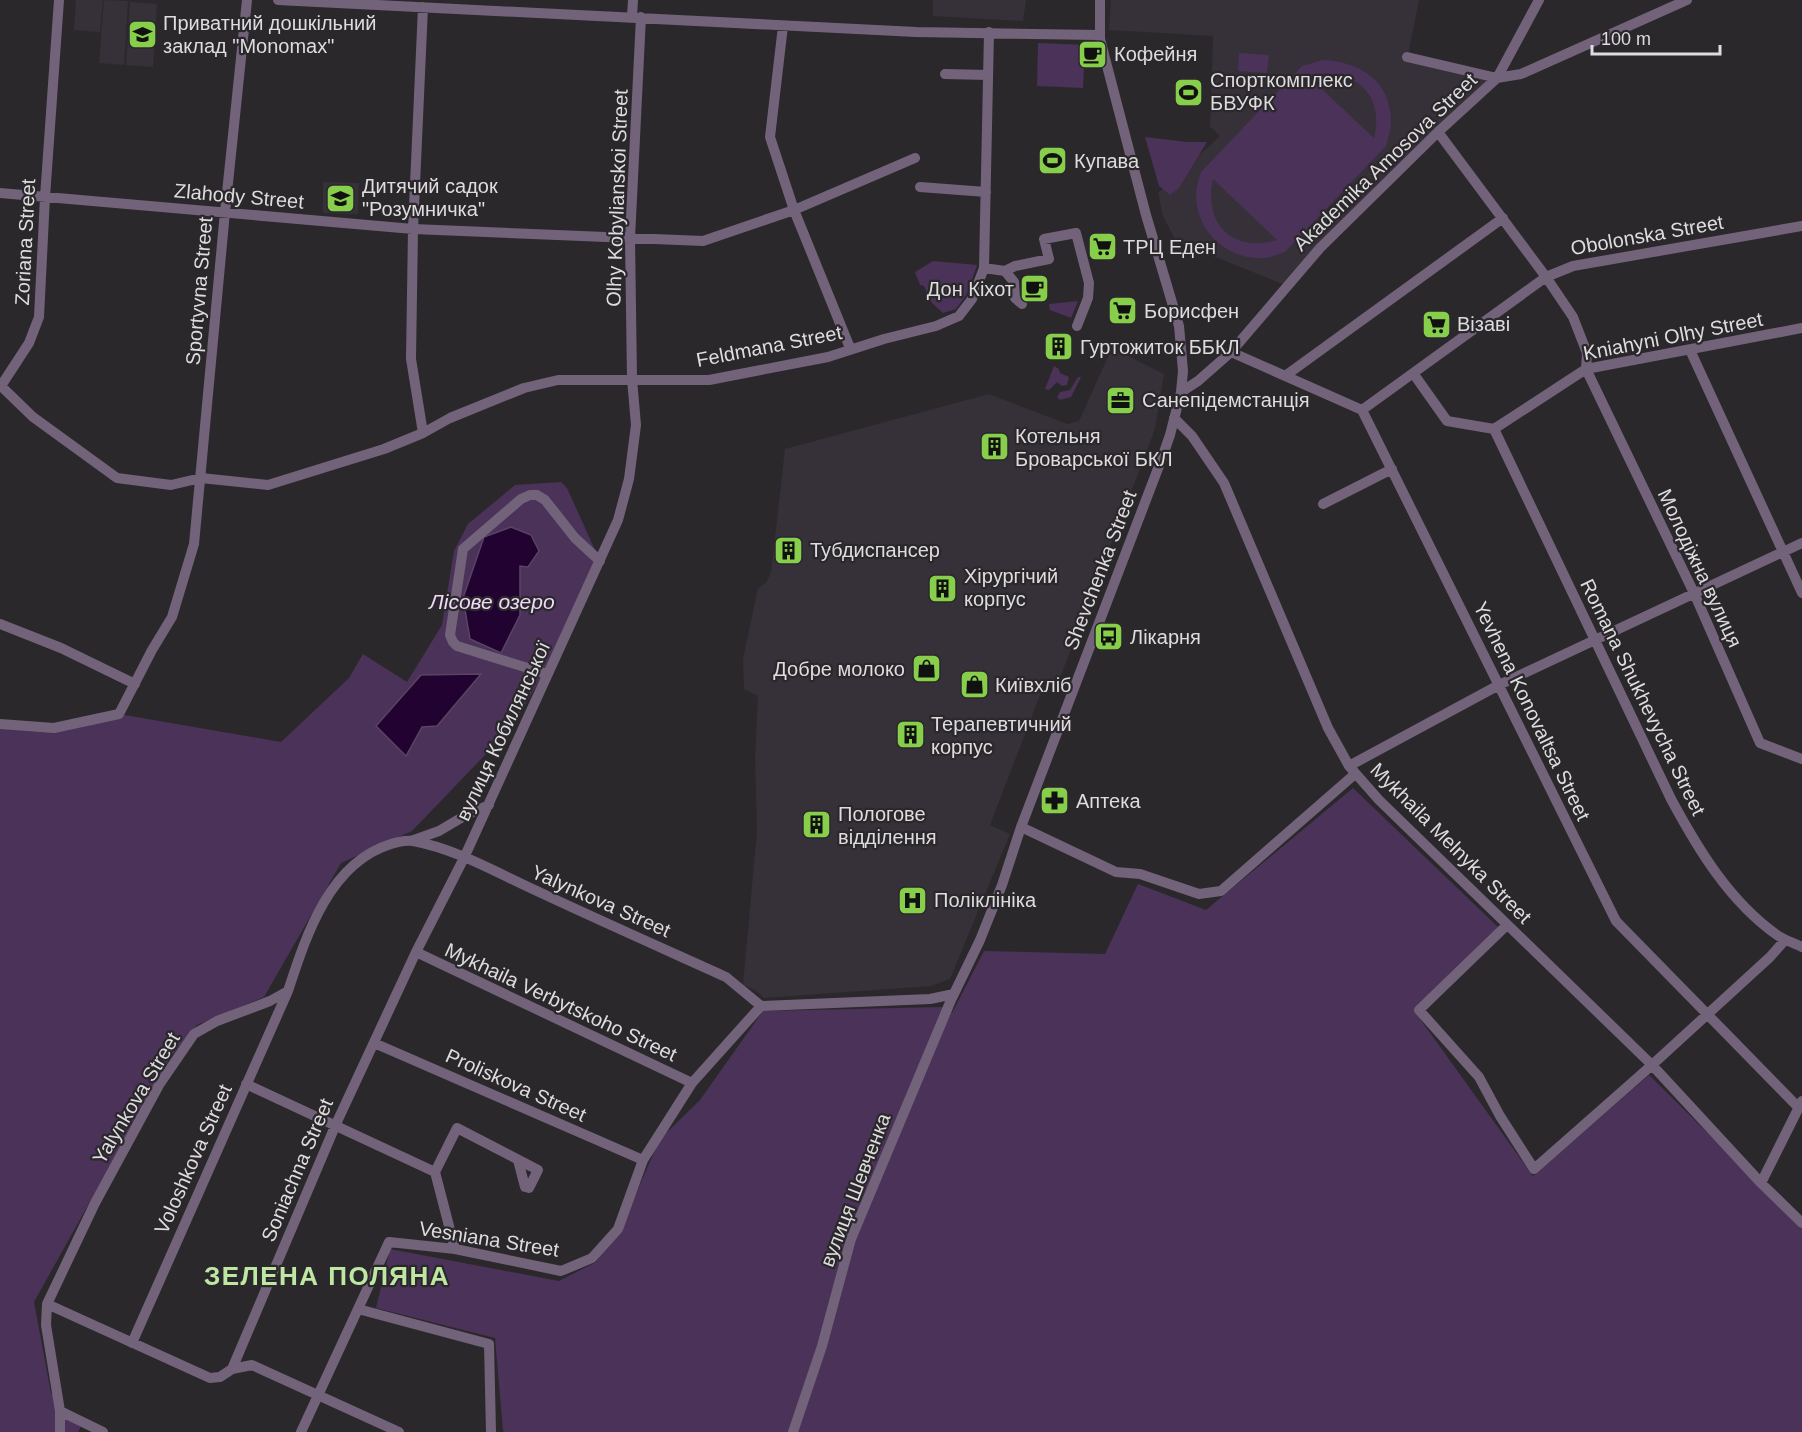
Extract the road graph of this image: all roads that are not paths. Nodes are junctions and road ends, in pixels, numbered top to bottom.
1 (59, 0) edge
2 (247, 0) edge
3 (278, 0) edge
4 (633, 0) edge
5 (1100, 0) edge
6 (1539, 0) edge
7 (1687, 0) edge
8 (296, 1) edge
9 (423, 7) junction
10 (637, 17) junction
11 (783, 26) junction
12 (989, 32) junction
13 (1099, 35) junction
14 (1407, 57) dead end
15 (945, 74) dead end
16 (988, 75) junction
17 (1497, 78) junction
18 (1438, 132) junction
19 (915, 158) dead end
20 (920, 187) dead end
21 (986, 192) junction
22 (0, 193) edge
23 (45, 197) junction
24 (794, 210) junction
25 (225, 212) junction
26 (1503, 218) junction
27 (1802, 226) edge
28 (413, 229) junction
29 (630, 238) junction
30 (984, 268) junction
31 (1005, 271) junction
32 (1546, 277) junction
33 (1022, 304) dead end
34 (1077, 326) dead end
35 (1802, 328) edge
36 (850, 348) junction
37 (1690, 350) junction
38 (1232, 352) junction
39 (1586, 369) junction
40 (1413, 373) junction
41 (1285, 376) junction
42 (632, 379) junction
43 (1181, 392) junction
44 (1362, 410) junction
45 (1174, 418) junction
46 (1494, 429) junction
47 (423, 433) junction
48 (1392, 469) junction
49 (201, 478) junction
50 (1323, 504) dead end
51 (1802, 543) edge
52 (1783, 552) junction
53 (600, 561) junction
54 (1694, 593) junction
55 (1802, 593) edge
56 (0, 624) edge
57 (1595, 641) junction
58 (547, 674) junction
59 (135, 684) junction
60 (1499, 684) junction
61 (0, 724) edge
62 (1802, 759) edge
63 (1352, 770) junction
64 (489, 805) junction
65 (1021, 827) junction
66 (411, 841) junction
67 (464, 858) junction
68 (1507, 925) junction
69 (1785, 940) junction
70 (1802, 947) edge
71 (416, 952) junction
72 (288, 991) junction
73 (952, 997) junction
74 (761, 1006) junction
75 (1707, 1014) junction
76 (374, 1043) junction
77 (1652, 1065) junction
78 (246, 1083) junction
79 (692, 1083) junction
80 (1801, 1104) edge
81 (336, 1124) junction
82 (518, 1160) dead end
83 (643, 1160) junction
84 (435, 1172) junction
85 (1761, 1183) junction
86 (1802, 1223) edge
87 (455, 1249) junction
88 (47, 1304) junction
89 (358, 1309) junction
90 (132, 1342) junction
91 (232, 1369) junction
92 (317, 1396) junction
93 (60, 1411) junction
94 (82, 1428) edge
95 (60, 1432) edge
96 (103, 1432) edge
97 (301, 1432) edge
98 (399, 1432) edge
99 (491, 1432) edge
100 (793, 1432) edge

1 - 23 street, Zoriana Street
2 - 25 street, Sportyvna Street
3 - 8 street
4 - 10 street, Olhy Kobylianskoi Street
5 - 13 street, Shevchenka Street
6 - 17 street
7 - 17 street, Akademika Amosova Street
8 - 9 street
9 - 10 street
9 - 28 street
10 - 11 street
10 - 29 street, Olhy Kobylianskoi Street
11 - 12 street
11 - 24 street
12 - 13 street
12 - 16 street, Feldmana Street
13 - 43 street, Shevchenka Street
14 - 17 street
15 - 16 street
16 - 21 street, Feldmana Street
17 - 18 street, Akademika Amosova Street
18 - 26 street, Молодіжна вулиця
18 - 38 street, Akademika Amosova Street
19 - 24 street, Zlahody Street
20 - 21 street
21 - 30 street, Feldmana Street
22 - 23 street, Zlahody Street
23 - 25 street, Zlahody Street
23 - 49 street, Zoriana Street
24 - 29 street, Zlahody Street
24 - 36 street
25 - 28 street, Zlahody Street
25 - 49 street, Sportyvna Street
26 - 32 street, Молодіжна вулиця
26 - 41 street
27 - 32 street, Obolonska Street
28 - 29 street, Zlahody Street
28 - 47 street
29 - 42 street, Olhy Kobylianskoi Street
30 - 31 street
30 - 36 street, Feldmana Street
31 - 33 street
31 - 34 street
32 - 39 street, Молодіжна вулиця
32 - 40 street, Obolonska Street
35 - 37 street, Kniahyni Olhy Street
36 - 42 street, Feldmana Street
37 - 39 street, Kniahyni Olhy Street
37 - 52 street
38 - 41 street
38 - 43 street, Akademika Amosova Street
39 - 46 street, Kniahyni Olhy Street
39 - 54 street, Молодіжна вулиця
40 - 44 street, Obolonska Street
40 - 46 street
41 - 44 street
42 - 47 street, Feldmana Street
42 - 53 street, вулиця Кобилянської
43 - 45 street, Shevchenka Street
44 - 48 street, Yevhena Konovaltsa Street
45 - 63 street, Mykhaila Melnyka Street
45 - 65 street, Shevchenka Street
46 - 57 street, Romana Shukhevycha Street
47 - 49 street, Feldmana Street
48 - 50 street
48 - 60 street, Yevhena Konovaltsa Street
49 - 59 street, Sportyvna Street
51 - 52 street
52 - 54 street
52 - 55 street
53 - 58 street, вулиця Кобилянської
53 - 58 street
54 - 57 street
54 - 62 street, Молодіжна вулиця
56 - 59 street
57 - 60 street
57 - 69 street, Romana Shukhevycha Street
58 - 64 street, вулиця Кобилянської
59 - 61 street, Sportyvna Street
60 - 63 street
60 - 75 street, Yevhena Konovaltsa Street
63 - 65 street
63 - 68 street, Mykhaila Melnyka Street
64 - 66 street
64 - 67 street, вулиця Кобилянської
65 - 73 street, Shevchenka Street
66 - 67 street, Yalynkova Street
66 - 72 street
67 - 71 street, Soniachna Street
67 - 74 street, Yalynkova Street
68 - 77 street, Mykhaila Melnyka Street
68 - 77 street
69 - 70 street, Romana Shukhevycha Street
69 - 75 street
71 - 76 street, Soniachna Street
71 - 79 street, Mykhaila Verbytskoho Street
72 - 78 street, Voloshkova Street
72 - 88 street, Yalynkova Street
73 - 74 street
73 - 100 street, вулиця Шевченка
74 - 79 street, Vesniana Street
75 - 77 street
75 - 80 street, Yevhena Konovaltsa Street
76 - 81 street, Soniachna Street
76 - 83 street, Proliskova Street
77 - 85 street, Mykhaila Melnyka Street
78 - 81 street
78 - 90 street, Voloshkova Street
79 - 83 street, Vesniana Street
80 - 85 street, Yevhena Konovaltsa Street
81 - 84 street
81 - 91 street, Soniachna Street
82 - 84 street
83 - 87 street, Vesniana Street
84 - 87 street
85 - 86 street, Mykhaila Melnyka Street
87 - 89 street, Vesniana Street
88 - 90 street
88 - 93 street, Yalynkova Street
89 - 92 street, Vesniana Street
89 - 99 street
90 - 91 street
91 - 92 street
92 - 97 street, Vesniana Street
92 - 98 street
93 - 94 street
93 - 95 street, Yalynkova Street
94 - 96 street

